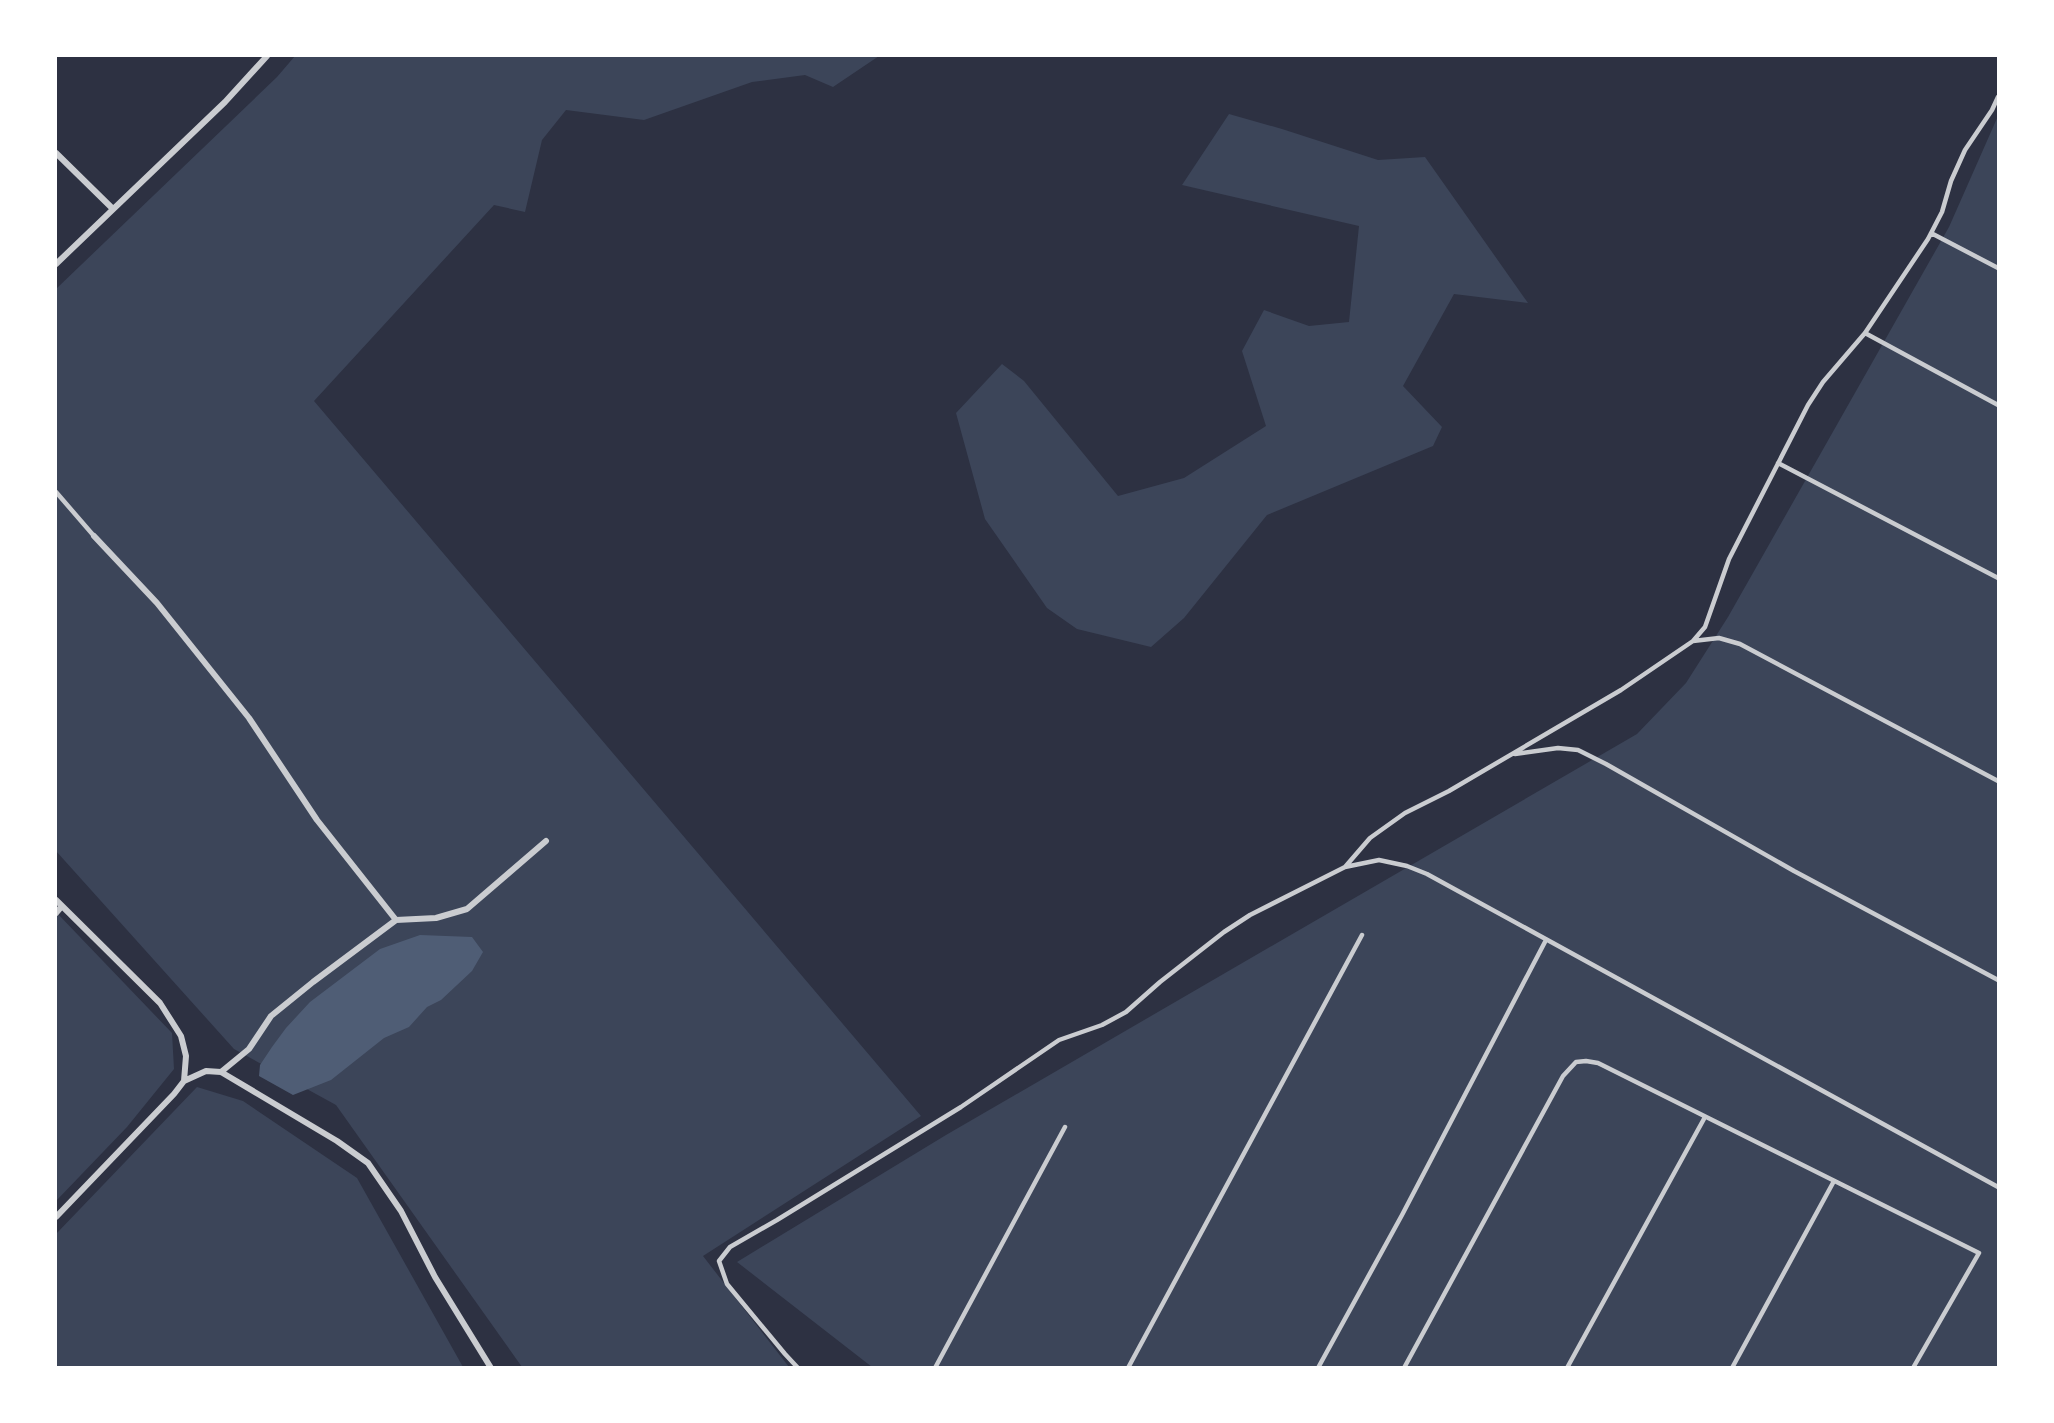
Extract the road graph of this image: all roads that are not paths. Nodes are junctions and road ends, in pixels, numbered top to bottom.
1 (267, 56) edge
2 (1998, 97) edge
3 (56, 153) edge
4 (113, 209) junction
5 (1931, 232) junction
6 (56, 264) edge
7 (1998, 268) edge
8 (1865, 333) junction
9 (1998, 405) edge
10 (1778, 463) junction
11 (56, 492) edge
12 (94, 536) joint
13 (1998, 578) edge
14 (1694, 641) junction
15 (1512, 754) junction
16 (1998, 781) edge
17 (546, 841) dead end
18 (1345, 867) junction
19 (56, 900) edge
20 (62, 906) junction
21 (56, 913) edge
22 (396, 920) junction
23 (1362, 935) dead end
24 (1546, 940) junction
25 (1998, 980) edge
26 (221, 1072) junction
27 (184, 1081) junction
28 (1705, 1117) junction
29 (1065, 1127) dead end
30 (1834, 1181) junction
31 (1998, 1187) edge
32 (56, 1217) edge
33 (491, 1368) edge
34 (798, 1368) edge
35 (935, 1368) edge
36 (1128, 1368) edge
37 (1318, 1368) edge
38 (1404, 1368) edge
39 (1567, 1368) edge
40 (1732, 1368) edge
41 (1913, 1368) edge

1 - 4 street
2 - 5 lane
3 - 4 street
4 - 6 street
5 - 7 lane
5 - 8 lane
8 - 9 lane
8 - 10 lane
10 - 13 lane
10 - 14 lane
11 - 12 lane
12 - 22 street
14 - 15 lane
14 - 16 lane
15 - 18 lane
15 - 25 lane
17 - 22 street
18 - 24 lane
18 - 34 lane
19 - 20 street
20 - 21 street
20 - 27 street
22 - 26 street
23 - 36 lane
24 - 31 lane
24 - 37 lane
26 - 27 street
26 - 33 street
27 - 32 street
28 - 30 lane
28 - 38 lane
28 - 39 lane
29 - 35 lane
30 - 40 lane
30 - 41 lane

